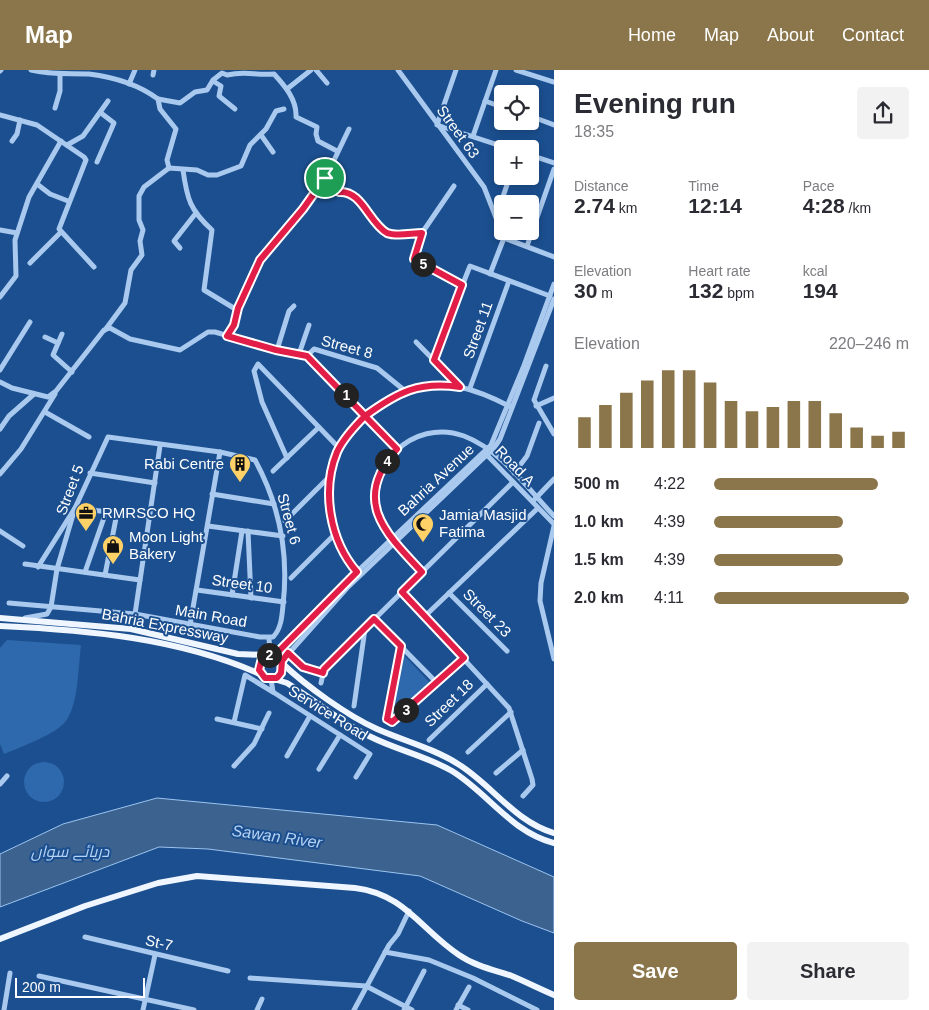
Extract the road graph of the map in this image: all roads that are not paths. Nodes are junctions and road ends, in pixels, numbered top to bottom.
1 (31, 70) edge
2 (135, 70) edge
3 (311, 70) edge
4 (316, 70) edge
5 (398, 70) edge
6 (456, 70) edge
7 (496, 70) edge
8 (516, 70) edge
9 (263, 72) edge
10 (60, 74) junction
11 (213, 81) junction
12 (554, 82) edge
13 (327, 83) dead end
14 (129, 84) junction
15 (286, 89) junction
16 (158, 100) junction
17 (485, 101) junction
18 (108, 102) dead end
19 (494, 104) edge
20 (55, 108) dead end
21 (235, 109) dead end
22 (284, 109) dead end
23 (101, 113) junction
24 (0, 114) edge
25 (539, 119) edge
26 (20, 120) junction
27 (438, 125) junction
28 (554, 125) edge
29 (349, 129) dead end
30 (262, 135) junction
31 (473, 136) junction
32 (12, 141) dead end
33 (61, 141) junction
34 (494, 143) edge
35 (67, 145) junction
36 (337, 151) junction
37 (273, 152) dead end
38 (539, 158) edge
39 (97, 162) dead end
40 (554, 163) edge
41 (169, 168) junction
42 (554, 169) edge
43 (183, 170) junction
44 (325, 178) junction
45 (36, 184) junction
46 (454, 186) dead end
47 (68, 201) junction
48 (494, 212) edge
49 (196, 213) junction
50 (0, 230) edge
51 (61, 232) junction
52 (17, 233) junction
53 (422, 233) junction
54 (503, 240) edge
55 (510, 240) edge
56 (527, 246) junction
57 (180, 248) dead end
58 (554, 257) edge
59 (30, 263) dead end
60 (94, 267) dead end
61 (490, 274) junction
62 (509, 281) junction
63 (554, 284) edge
64 (462, 285) junction
65 (0, 297) edge
66 (552, 298) edge
67 (294, 306) dead end
68 (237, 310) junction
69 (30, 322) dead end
70 (309, 325) dead end
71 (104, 330) junction
72 (62, 334) dead end
73 (45, 336) dead end
74 (227, 336) junction
75 (416, 342) dead end
76 (58, 343) junction
77 (277, 350) junction
78 (299, 354) junction
79 (307, 356) junction
80 (434, 360) junction
81 (546, 366) dead end
82 (0, 370) edge
83 (72, 372) junction
84 (0, 382) edge
85 (460, 387) junction
86 (470, 388) junction
87 (404, 390) junction
88 (56, 391) junction
89 (34, 394) junction
90 (554, 398) edge
91 (509, 406) junction
92 (536, 406) junction
93 (45, 412) junction
94 (365, 416) junction
95 (539, 423) dead end
96 (318, 428) junction
97 (0, 429) edge
98 (554, 434) edge
99 (89, 437) dead end
100 (160, 446) junction
101 (340, 449) junction
102 (397, 449) junction
103 (488, 451) junction
104 (220, 452) junction
105 (286, 458) junction
106 (273, 471) dead end
107 (90, 473) junction
108 (514, 473) junction
109 (0, 474) edge
110 (330, 476) junction
111 (554, 478) edge
112 (513, 482) junction
113 (155, 483) junction
114 (212, 494) junction
115 (535, 500) junction
116 (274, 504) junction
117 (75, 508) junction
118 (538, 508) junction
119 (106, 512) junction
120 (117, 513) junction
121 (554, 516) edge
122 (150, 517) junction
123 (285, 521) dead end
124 (554, 525) edge
125 (208, 526) junction
126 (0, 531) edge
127 (242, 531) junction
128 (248, 532) junction
129 (335, 534) junction
130 (283, 536) junction
131 (392, 541) junction
132 (23, 546) dead end
133 (25, 564) dead end
134 (38, 567) junction
135 (57, 569) junction
136 (86, 572) junction
137 (422, 572) junction
138 (359, 574) junction
139 (105, 575) junction
140 (291, 578) dead end
141 (140, 580) junction
142 (197, 590) junction
143 (402, 592) junction
144 (449, 593) junction
145 (232, 595) junction
146 (251, 598) junction
147 (284, 602) junction
148 (9, 603) dead end
149 (51, 607) junction
150 (135, 614) junction
151 (424, 617) junction
152 (0, 618) edge
153 (20, 619) junction
154 (374, 619) junction
155 (190, 625) junction
156 (0, 626) edge
157 (365, 629) junction
158 (269, 638) junction
159 (401, 646) junction
160 (507, 651) dead end
161 (288, 653) junction
162 (270, 655) junction
163 (464, 658) junction
164 (554, 659) edge
165 (282, 663) junction
166 (323, 673) junction
167 (260, 674) junction
168 (272, 679) junction
169 (436, 682) junction
170 (321, 683) dead end
171 (487, 684) junction
172 (273, 692) junction
173 (354, 706) dead end
174 (511, 712) junction
175 (269, 713) dead end
176 (310, 716) junction
177 (217, 720) dead end
178 (234, 722) junction
179 (262, 730) junction
180 (340, 734) junction
181 (429, 740) dead end
182 (523, 750) junction
183 (468, 752) dead end
184 (287, 756) dead end
185 (234, 766) dead end
186 (318, 770) dead end
187 (496, 773) dead end
188 (7, 776) dead end
189 (356, 777) dead end
190 (0, 784) edge
191 (523, 796) dead end
192 (554, 833) edge
193 (554, 843) edge
194 (409, 911) junction
195 (85, 937) dead end
196 (0, 939) edge
197 (385, 952) junction
198 (155, 955) junction
199 (228, 971) dead end
200 (424, 971) dead end
201 (10, 973) dead end
202 (39, 976) dead end
203 (250, 978) dead end
204 (366, 986) junction
205 (468, 987) dead end
206 (554, 995) edge
207 (146, 998) junction
208 (262, 999) dead end
209 (457, 1007) edge
210 (405, 1008) edge
211 (4, 1010) edge
212 (143, 1010) edge
213 (194, 1010) edge
214 (257, 1010) edge
215 (354, 1010) edge
216 (412, 1010) edge
217 (468, 1010) edge
218 (537, 1010) edge

1 - 10 street
2 - 14 street
3 - 15 street
4 - 13 street
5 - 27 street, Street 63
6 - 27 street
7 - 17 street
8 - 12 street
9 - 11 street
9 - 15 street
10 - 14 street
10 - 20 street
11 - 16 street
11 - 21 street
14 - 16 street
15 - 36 street
16 - 41 street
17 - 19 street
17 - 31 street
18 - 23 street
22 - 30 street
23 - 35 street
23 - 39 street
24 - 26 street
25 - 28 street
26 - 32 street
26 - 33 street
27 - 31 street
27 - 48 street, Street 63
29 - 36 street
30 - 37 street
30 - 43 street
31 - 34 street
33 - 35 street
33 - 45 street
35 - 47 street
36 - 44 street
38 - 40 street
41 - 43 street
41 - 71 street
42 - 56 street
43 - 49 street
44 - 53 street
44 - 68 street
45 - 47 street
45 - 52 street
46 - 53 street
47 - 51 street
49 - 57 street
49 - 68 street
50 - 52 street
51 - 59 street
51 - 60 street
52 - 65 street
53 - 64 street
54 - 61 street
55 - 56 street
56 - 58 street
61 - 62 street
61 - 64 street
62 - 66 street
62 - 86 street, Street 11
63 - 66 street, Bahria Avenue
64 - 80 street
66 - 91 street, Bahria Avenue
66 - 103 street, Bahria Avenue
67 - 77 street
68 - 74 street
69 - 82 street
70 - 78 street
71 - 74 street
71 - 83 street
72 - 76 street
73 - 76 street
74 - 77 street
75 - 80 street
76 - 83 street
77 - 78 street
78 - 79 street
79 - 87 street, Street 8
79 - 94 street
80 - 85 street
81 - 92 street
83 - 88 street
84 - 89 street
85 - 86 street
85 - 87 street
86 - 91 street
87 - 94 street
88 - 89 street
88 - 93 street
89 - 97 street
90 - 92 street
91 - 103 street, Bahria Avenue
92 - 98 street
93 - 99 street
93 - 109 street
94 - 101 street
94 - 102 street
95 - 108 street
96 - 101 street
96 - 105 street
96 - 105 street
100 - 104 street
100 - 107 street, Street 5
100 - 113 street
101 - 110 street
102 - 103 street, Road A
102 - 131 street, Road A
103 - 108 street, Road A
103 - 112 street, Road A
103 - 131 street, Bahria Avenue
104 - 114 street
104 - 116 street, Street 6
105 - 106 street
107 - 113 street
107 - 117 street, Street 5
108 - 115 street, Road A
110 - 123 street
110 - 129 street
111 - 115 street
112 - 115 street, Road A
112 - 137 street
113 - 122 street
114 - 116 street
114 - 125 street
115 - 118 street, Road A
115 - 121 street, Road A
116 - 130 street, Street 6
117 - 119 street
117 - 134 street
117 - 135 street, Street 5
118 - 124 street, Road A
118 - 144 street
119 - 120 street
119 - 136 street
120 - 122 street
120 - 139 street
122 - 141 street
124 - 164 street
125 - 127 street
125 - 142 street
126 - 132 street
127 - 128 street
127 - 145 street
128 - 130 street
128 - 146 street
129 - 138 street
129 - 140 street
130 - 147 street, Street 6
131 - 137 street, Road A
131 - 138 street, Bahria Avenue
133 - 134 street
134 - 135 street
135 - 136 street
135 - 149 street, Street 5
136 - 139 street
137 - 143 street
138 - 161 street, Bahria Avenue
138 - 162 street, Bahria Avenue
139 - 141 street
141 - 150 street
142 - 145 street, Street 10
142 - 155 street
143 - 151 street
143 - 154 street
144 - 151 street
144 - 160 street, Street 23
145 - 146 street, Street 10
146 - 147 street, Street 10
147 - 158 street, Street 6
148 - 149 street, Main Road
149 - 150 street, Main Road
149 - 153 street
150 - 155 street, Main Road
151 - 163 street
152 - 153 main road, Bahria Expressway
153 - 162 main road, Bahria Expressway
154 - 157 street
154 - 159 street
155 - 158 street, Main Road
156 - 167 main road, Bahria Expressway
157 - 166 street
157 - 173 street
158 - 162 street
159 - 169 street
159 - 169 street
161 - 165 street, Bahria Avenue
161 - 166 street
162 - 165 main road
162 - 167 main road
163 - 169 street
163 - 171 street
165 - 168 main road
165 - 192 main road
166 - 170 street
167 - 168 main road
168 - 172 street, Service Road
168 - 193 main road
171 - 174 street
171 - 181 street, Street 18
172 - 176 street, Service Road
172 - 178 street, Service Road
174 - 182 street
174 - 183 street
175 - 179 street
176 - 180 street, Service Road
176 - 184 street
177 - 178 street
178 - 179 street
179 - 185 street
180 - 186 street
180 - 189 street, Service Road
182 - 187 street
182 - 191 street
188 - 190 street
194 - 196 main road
194 - 197 street
194 - 206 main road
195 - 198 street, St-7
197 - 204 street
197 - 218 street
198 - 199 street, St-7
198 - 207 street
200 - 210 street
201 - 211 street
202 - 207 street
203 - 204 street
204 - 210 street
204 - 215 street
205 - 209 street
207 - 212 street
207 - 213 street
208 - 214 street
209 - 217 street
210 - 216 street

